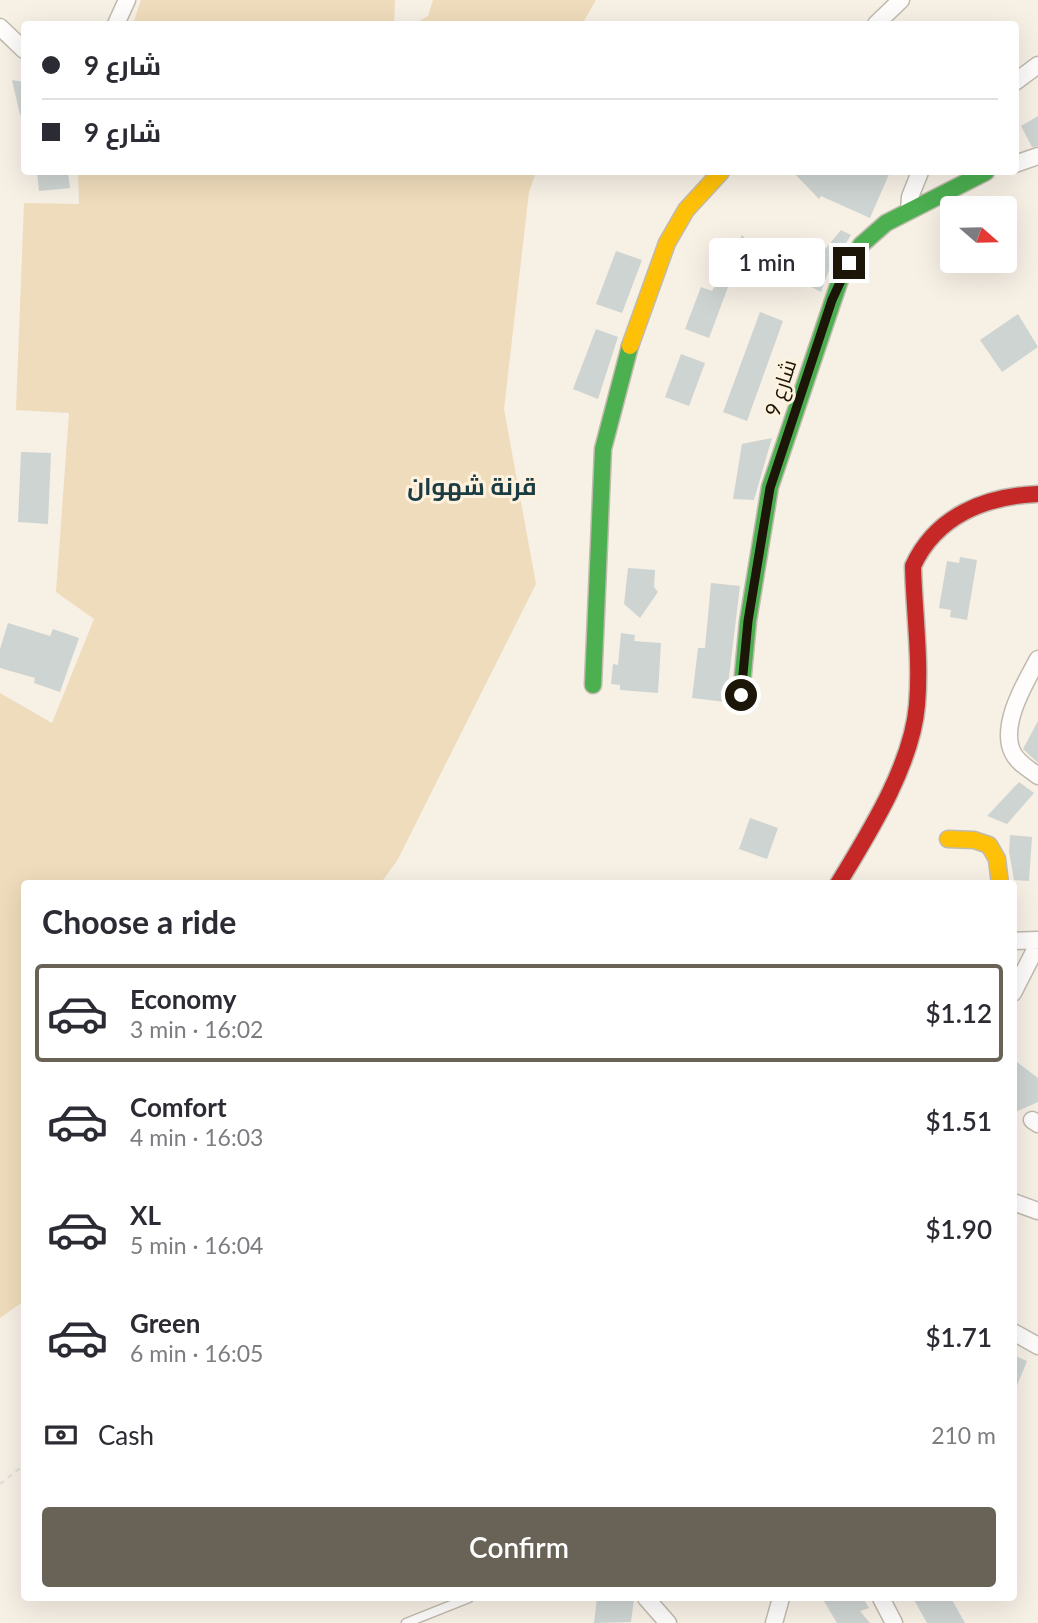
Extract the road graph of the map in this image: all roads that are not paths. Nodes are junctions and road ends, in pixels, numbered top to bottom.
1 (127, 0) edge
2 (901, 0) edge
3 (117, 21) edge
4 (879, 21) edge
5 (0, 27) edge
6 (21, 47) edge
7 (1038, 65) edge
8 (1019, 79) edge
9 (1038, 156) edge
10 (1019, 163) edge
11 (718, 175) edge
12 (919, 175) edge
13 (980, 175) edge
14 (909, 210) junction
15 (1038, 494) edge
16 (1038, 659) edge
17 (593, 685) dead end
18 (741, 695) dead end
19 (1038, 776) edge
20 (948, 839) dead end
21 (840, 880) edge
22 (1000, 880) edge
23 (1017, 941) edge
24 (1038, 942) edge
25 (1017, 985) edge
26 (1017, 1203) edge
27 (1038, 1211) edge
28 (1017, 1334) edge
29 (1038, 1346) edge
30 (461, 1601) edge
31 (649, 1601) edge
32 (780, 1601) edge
33 (883, 1601) edge
34 (406, 1623) edge
35 (668, 1623) edge
36 (774, 1623) edge
37 (894, 1623) edge

1 - 3 street
2 - 4 street
5 - 6 street
7 - 8 street
9 - 10 street
11 - 17 street
12 - 14 street
13 - 14 street, شارع 9
14 - 18 street, شارع 9
15 - 21 street
16 - 19 street
20 - 22 street
23 - 24 street
24 - 25 street
26 - 27 street
28 - 29 street
30 - 34 lane
31 - 35 street
32 - 36 street
33 - 37 street

